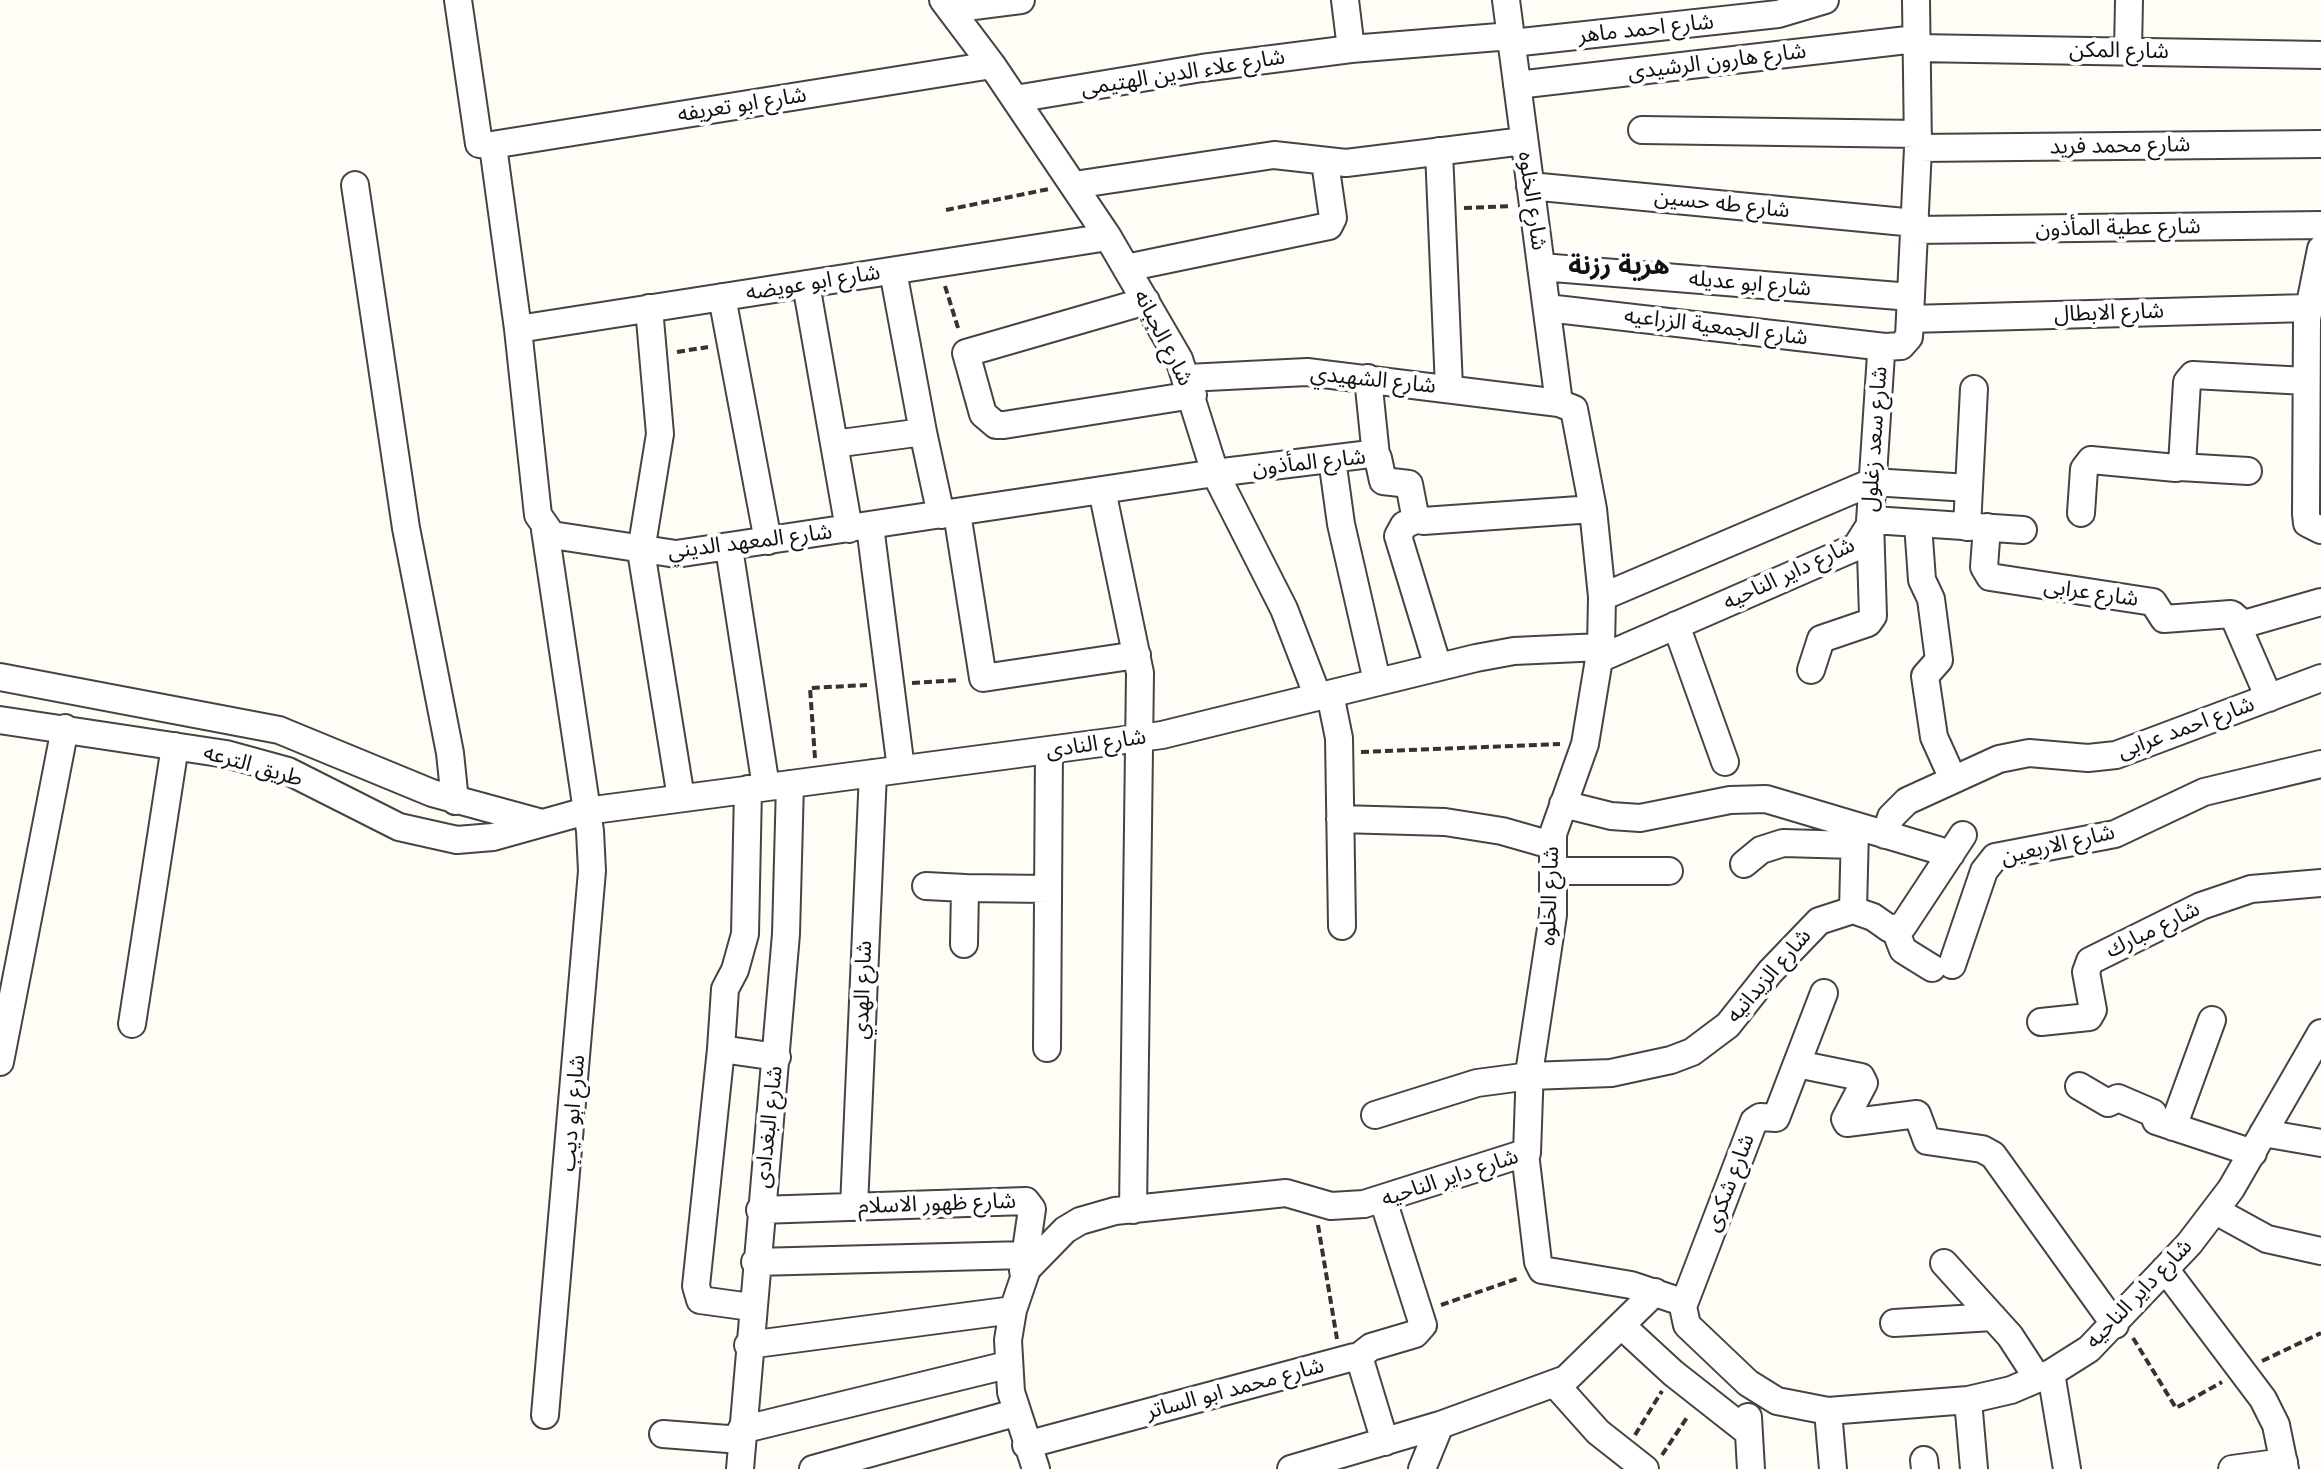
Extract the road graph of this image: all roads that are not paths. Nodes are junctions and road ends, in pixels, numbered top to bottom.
1 (458, 0) edge
2 (1021, 0) edge
3 (1345, 0) edge
4 (1506, 0) edge
5 (1825, 0) edge
6 (1916, 0) edge
7 (2129, 0) edge
8 (946, 5) edge
9 (1512, 40) junction
10 (1916, 44) junction
11 (1351, 49) junction
12 (2128, 51) junction
13 (2321, 55) edge
14 (992, 65) junction
15 (1517, 85) junction
16 (1015, 99) junction
17 (1642, 130) dead end
18 (1524, 141) junction
19 (1918, 141) junction
20 (2321, 144) edge
21 (492, 145) junction
22 (1439, 151) junction
23 (1325, 162) junction
24 (355, 185) dead end
25 (1074, 185) junction
26 (1531, 195) junction
27 (2321, 225) edge
28 (1915, 227) junction
29 (1108, 237) junction
30 (2321, 249) edge
31 (1541, 267) junction
32 (1126, 268) junction
33 (893, 271) junction
34 (806, 284) junction
35 (722, 297) junction
36 (1146, 301) junction
37 (649, 308) junction
38 (1547, 308) junction
39 (1911, 308) junction
40 (2307, 308) junction
41 (518, 329) junction
42 (1885, 347) junction
43 (1368, 378) junction
44 (2306, 381) junction
45 (1190, 386) junction
46 (1449, 388) junction
47 (1974, 389) dead end
48 (1559, 403) junction
49 (923, 432) junction
50 (834, 444) junction
51 (1376, 456) junction
52 (1332, 459) junction
53 (2180, 467) junction
54 (2248, 471) dead end
55 (1215, 473) junction
56 (1872, 482) junction
57 (1969, 488) junction
58 (1102, 490) junction
59 (1593, 509) junction
60 (2081, 513) dead end
61 (949, 514) junction
62 (1418, 519) junction
63 (1870, 521) junction
64 (1918, 524) junction
65 (1977, 527) junction
66 (859, 528) junction
67 (545, 530) junction
68 (2023, 530) dead end
69 (2321, 530) edge
70 (768, 541) junction
71 (729, 548) junction
72 (641, 551) junction
73 (1602, 597) junction
74 (2321, 602) edge
75 (2233, 615) junction
76 (1676, 625) junction
77 (1600, 653) junction
78 (1137, 655) junction
79 (1438, 667) junction
80 (1811, 670) dead end
81 (0, 677) edge
82 (2321, 678) edge
83 (1377, 681) junction
84 (66, 688) junction
85 (1324, 696) junction
86 (2269, 698) junction
87 (0, 720) edge
88 (62, 728) junction
89 (1141, 738) junction
90 (175, 746) junction
91 (1049, 750) junction
92 (1725, 762) dead end
93 (2321, 764) edge
94 (901, 769) junction
95 (873, 773) junction
96 (1953, 779) junction
97 (768, 787) junction
98 (681, 798) junction
99 (455, 801) junction
100 (1563, 804) junction
101 (586, 811) junction
102 (1340, 819) junction
103 (542, 823) junction
104 (1885, 835) junction
105 (1855, 836) junction
106 (1552, 858) junction
107 (1744, 864) dead end
108 (1669, 871) dead end
109 (2321, 883) edge
110 (926, 886) dead end
111 (965, 888) junction
112 (1048, 889) junction
113 (1853, 910) junction
114 (1342, 926) dead end
115 (1895, 929) junction
116 (964, 944) dead end
117 (1824, 993) dead end
118 (2212, 1020) dead end
119 (2041, 1022) dead end
120 (132, 1024) dead end
121 (2321, 1033) edge
122 (1047, 1048) dead end
123 (721, 1049) junction
124 (777, 1057) junction
125 (0, 1062) edge
126 (1797, 1064) junction
127 (1530, 1076) junction
128 (2079, 1086) dead end
129 (1375, 1115) dead end
130 (2173, 1127) junction
131 (2258, 1143) junction
132 (2321, 1143) edge
133 (1527, 1153) junction
134 (1383, 1200) junction
135 (854, 1207) junction
136 (760, 1210) junction
137 (1133, 1210) junction
138 (2216, 1211) junction
139 (2321, 1251) edge
140 (1025, 1255) junction
141 (755, 1262) junction
142 (1944, 1263) dead end
143 (2165, 1269) junction
144 (1655, 1292) junction
145 (1017, 1298) junction
146 (1684, 1304) junction
147 (751, 1307) junction
148 (1993, 1317) junction
149 (1894, 1323) dead end
150 (2115, 1325) junction
151 (1622, 1326) junction
152 (748, 1345) junction
153 (1349, 1359) junction
154 (1007, 1365) junction
155 (2045, 1376) junction
156 (1748, 1383) junction
157 (1556, 1385) junction
158 (1968, 1400) junction
159 (1828, 1411) junction
160 (1015, 1413) junction
161 (545, 1415) dead end
162 (1440, 1425) junction
163 (1748, 1432) junction
164 (663, 1434) dead end
165 (741, 1435) junction
166 (1385, 1442) junction
167 (1031, 1457) edge
168 (1653, 1463) edge
169 (2284, 1466) edge
170 (740, 1469) edge
171 (813, 1469) edge
172 (1291, 1469) edge
173 (1422, 1469) edge
174 (1751, 1469) edge
175 (1833, 1469) edge
176 (1974, 1469) edge
177 (2067, 1469) edge
178 (2232, 1469) edge

1 - 21 street
2 - 8 street
3 - 11 street
4 - 9 street, شارع الخلوه
5 - 9 street, شارع احمد ماهر
6 - 10 street
7 - 12 street
8 - 14 street, شارع الجبانه
9 - 11 street, شارع احمد ماهر
9 - 15 street, شارع الخلوه
10 - 12 street, شارع المكن
10 - 15 street, شارع هارون الرشيدى
10 - 19 street
11 - 16 street, شارع علاء الدين الهتيمى
12 - 13 street, شارع المكن
14 - 16 street, شارع الجبانه
14 - 21 street, شارع ابو تعريفه
15 - 18 street, شارع الخلوه
16 - 25 street, شارع الجبانه
17 - 19 street, شارع محمد فريد
18 - 22 street
18 - 26 street, شارع الخلوه
19 - 20 street, شارع محمد فريد
19 - 28 street
21 - 41 street
22 - 23 street
22 - 46 street
23 - 25 street
23 - 32 street
24 - 99 street
25 - 29 street, شارع الجبانه
26 - 28 street, شارع طه حسين
26 - 31 street, شارع الخلوه
27 - 28 street, شارع عطية المأذون
28 - 39 street
29 - 32 street, شارع الجبانه
29 - 33 street, شارع ابو عويضه
30 - 40 street
31 - 38 street, شارع الخلوه
31 - 39 street, شارع ابو عديله
32 - 36 street, شارع الجبانه
33 - 34 street, شارع ابو عويضه
33 - 49 street
34 - 35 street, شارع ابو عويضه
34 - 50 street
35 - 37 street, شارع ابو عويضه
35 - 70 street
36 - 45 street, شارع الجبانه
36 - 45 street, شارع الشهيدي
37 - 41 street, شارع ابو عويضه
37 - 72 street
38 - 42 street, شارع الجمعية الزراعيه
38 - 48 street, شارع الخلوه
39 - 40 street, شارع الابطال
39 - 42 street, شارع سعد زغلول
40 - 44 street
41 - 67 street
42 - 56 street, شارع سعد زغلول
43 - 45 street, شارع الشهيدي
43 - 46 street, شارع الشهيدي
43 - 51 street
44 - 53 street
44 - 69 street
45 - 55 street, شارع الجبانه
46 - 48 street, شارع الشهيدي
47 - 57 street
48 - 59 street, شارع الخلوه
49 - 50 street
49 - 61 street
50 - 66 street
51 - 52 street, شارع المأذون
51 - 62 street, شارع المأذون
52 - 55 street, شارع المأذون
52 - 83 street
53 - 54 street
53 - 60 street
55 - 58 street, شارع المعهد الديني
55 - 85 street, شارع الجبانه
56 - 57 street
56 - 63 street, شارع سعد زغلول
56 - 73 street
57 - 65 street
58 - 61 street, شارع المعهد الديني
58 - 78 street
59 - 62 street
59 - 73 street, شارع الخلوه
61 - 66 street, شارع المعهد الديني
61 - 78 street
62 - 79 street
63 - 64 street, شارع داير الناحيه
63 - 76 street, شارع داير الناحيه
63 - 80 street, شارع سعد زغلول
64 - 65 street, شارع داير الناحيه
64 - 96 street
65 - 68 street, شارع داير الناحيه
65 - 75 street, شارع عرابى
66 - 70 street, شارع المعهد الديني
66 - 94 street
67 - 72 street, شارع المعهد الديني
67 - 101 street, شارع ابو ديب
70 - 71 street, شارع المعهد الديني
71 - 72 street, شارع المعهد الديني
71 - 97 street
72 - 98 street
73 - 77 street, شارع الخلوه
74 - 75 street, شارع عرابى
75 - 86 street
76 - 77 street, شارع داير الناحيه
76 - 92 street
77 - 79 street, شارع النادى
77 - 100 street, شارع الخلوه
78 - 89 street
79 - 83 street, شارع النادى
81 - 84 street, طريق الترعه
82 - 86 street, شارع احمد عرابى
83 - 85 street, شارع النادى
84 - 88 street
84 - 99 street, طريق الترعه
85 - 89 street, شارع النادى
85 - 102 street, شارع الجبانه
86 - 96 street, شارع احمد عرابى
87 - 88 street, طريق الترعه
88 - 90 street, طريق الترعه
88 - 125 street
89 - 91 street, شارع النادى
89 - 137 street
90 - 103 street, طريق الترعه
90 - 120 street
91 - 94 street, شارع النادى
91 - 112 street
93 - 115 street, شارع الاربعين
94 - 95 street, شارع النادى
95 - 97 street, شارع النادى
95 - 135 street, شارع الهدي
96 - 104 street, شارع احمد عرابى
97 - 98 street, شارع النادى
97 - 123 street
97 - 124 street, شارع البغدادى
98 - 101 street, شارع النادى
99 - 103 street, طريق الترعه
100 - 105 street
100 - 106 street, شارع الخلوه
101 - 103 street, طريق الترعه
101 - 161 street, شارع ابو ديب
102 - 106 street
102 - 114 street, شارع الجبانه
104 - 105 street
104 - 115 street
105 - 107 street
105 - 113 street
106 - 108 street
106 - 127 street, شارع الخلوه
109 - 119 street, شارع مبارك
110 - 111 street
111 - 112 street
111 - 116 street
112 - 122 street
113 - 115 street
113 - 127 street, شارع الزيدانيه
117 - 126 street, شارع شكرى
118 - 130 street
121 - 131 street, شارع داير الناحيه
123 - 124 street
123 - 147 street
124 - 136 street, شارع البغدادى
126 - 146 street, شارع شكرى
126 - 150 street
127 - 129 street, شارع الزيدانيه
127 - 133 street, شارع الخلوه
128 - 130 street
130 - 131 street
131 - 132 street
131 - 138 street, شارع داير الناحيه
133 - 134 street, شارع داير الناحيه
133 - 144 street, شارع داير الناحيه
134 - 137 street, شارع داير الناحيه
134 - 153 street, شارع محمد ابو الساتر
135 - 136 street, شارع ظهور الاسلام
135 - 140 street, شارع ظهور الاسلام
136 - 141 street, شارع البغدادى
137 - 145 street, شارع داير الناحيه
138 - 139 street
138 - 143 street, شارع داير الناحيه
140 - 141 street
140 - 145 street, شارع ظهور الاسلام
141 - 147 street, شارع البغدادى
142 - 148 street
143 - 150 street, شارع داير الناحيه
143 - 169 street
144 - 146 street
144 - 151 street
145 - 152 street
145 - 154 street, شارع داير الناحيه
146 - 156 street, شارع داير الناحيه
147 - 152 street, شارع البغدادى
148 - 149 street
148 - 155 street
150 - 155 street, شارع داير الناحيه
151 - 157 street
151 - 163 street
152 - 165 street, شارع البغدادى
153 - 166 street
153 - 167 street, شارع محمد ابو الساتر
154 - 160 street, شارع داير الناحيه
154 - 165 street
155 - 158 street, شارع داير الناحيه
155 - 177 street
156 - 159 street, شارع داير الناحيه
156 - 163 street
157 - 162 street
157 - 168 street
158 - 159 street, شارع داير الناحيه
158 - 176 street
159 - 175 street
160 - 167 street, شارع داير الناحيه
160 - 171 street
162 - 166 street
162 - 173 street
163 - 174 street
164 - 165 street
165 - 170 street, شارع البغدادى
166 - 172 street
169 - 178 street

